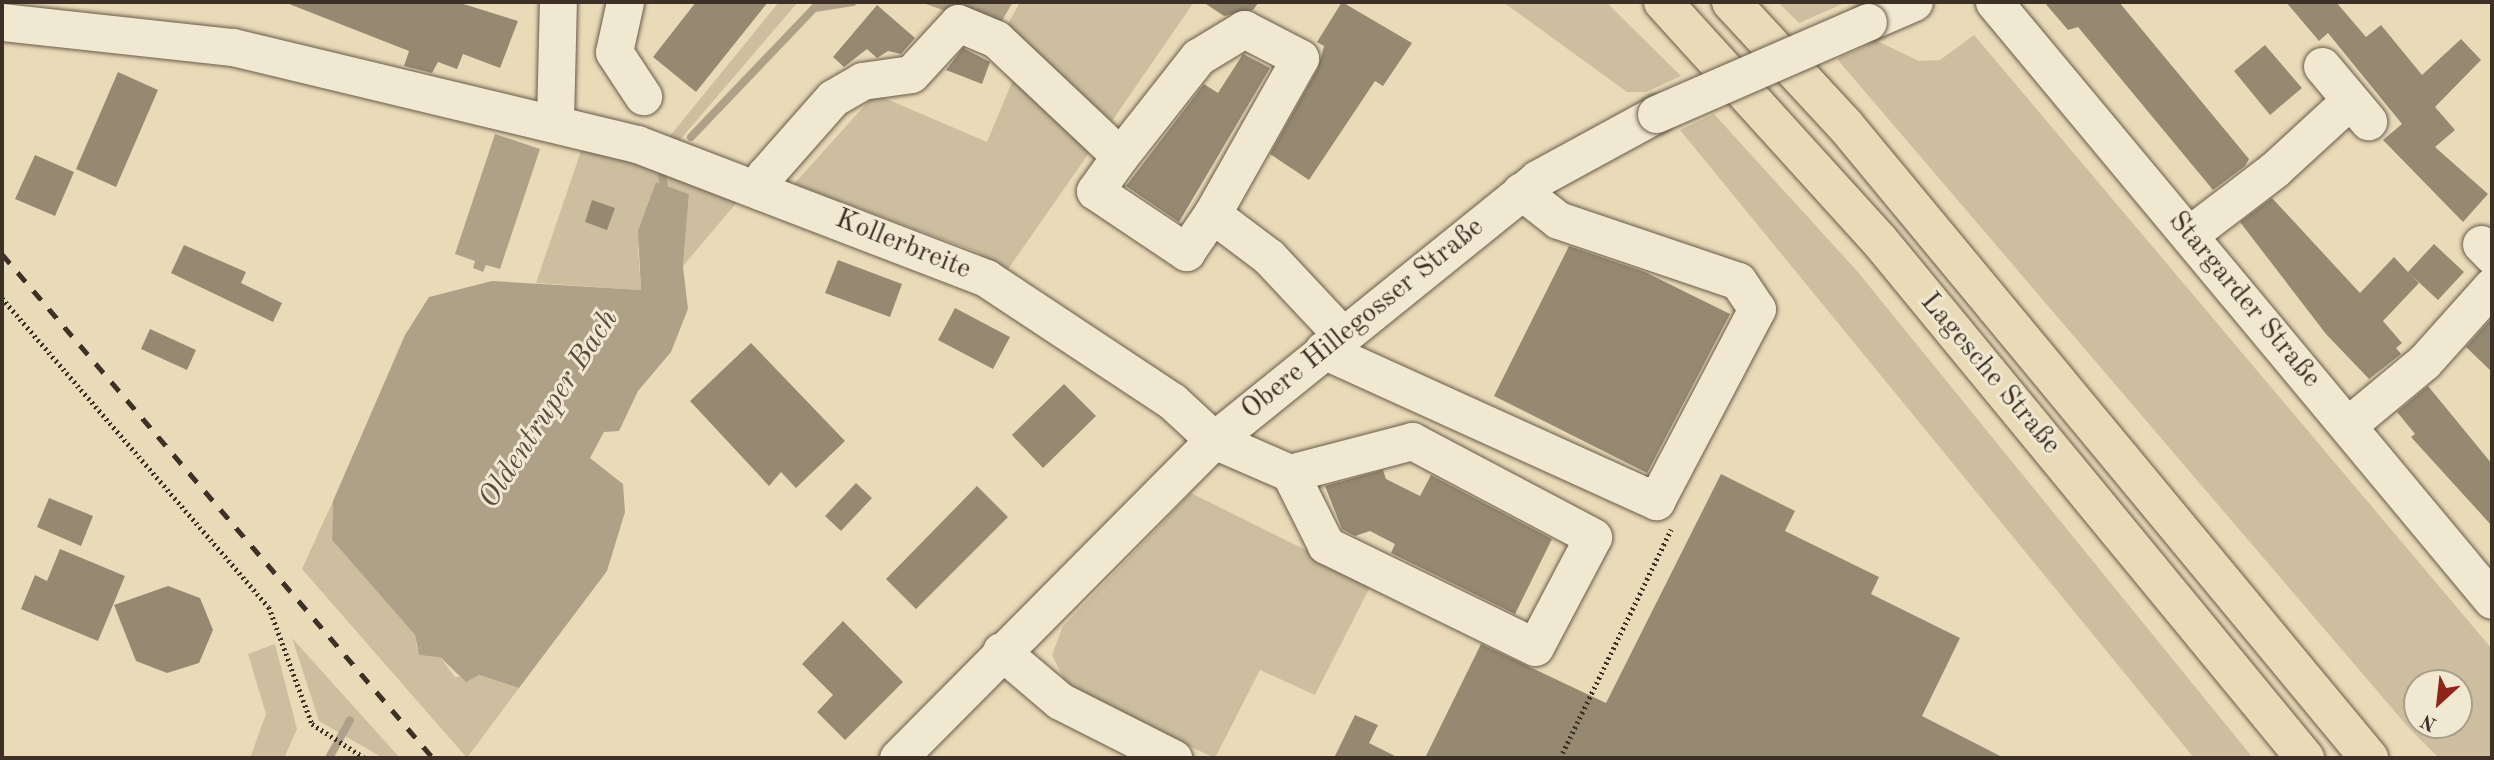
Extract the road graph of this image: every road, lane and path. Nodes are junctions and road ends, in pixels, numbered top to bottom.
1 (558, 2) edge
2 (625, 2) edge
3 (1663, 2) edge
4 (1731, 2) edge
5 (1914, 2) edge
6 (1994, 2) edge
7 (10, 18) edge
8 (2322, 66) dead end
9 (643, 96) dead end
10 (555, 121) junction
11 (1120, 156) junction
12 (760, 191) junction
13 (1521, 191) junction
14 (1212, 214) junction
15 (2190, 234) junction
16 (2492, 286) edge
17 (2, 298) edge
18 (1332, 342) junction
19 (2348, 425) junction
20 (1214, 440) junction
21 (1290, 473) junction
22 (1674, 523) dead end
23 (2492, 600) edge
24 (1001, 651) junction
25 (1165, 756) edge
26 (364, 757) edge
27 (898, 758) edge
28 (1559, 758) edge
29 (2305, 758) edge
30 (2369, 758) edge

1 - 10 street
2 - 9 street
3 - 29 highway, Lagesche Straße
4 - 30 highway, Lagesche Straße
5 - 13 street, Obere Hillegosser Straße, bridge
6 - 15 street, Stargarder Straße
7 - 10 street, Kollerbreite
8 - 15 street
10 - 12 street, Kollerbreite
11 - 12 street
11 - 14 street
11 - 14 street
12 - 20 street, Kollerbreite
13 - 18 street, Obere Hillegosser Straße
13 - 18 street
14 - 18 street
15 - 19 street, Stargarder Straße
16 - 19 street
17 - 26 path
18 - 20 street, Obere Hillegosser Straße
19 - 23 street, Stargarder Straße
20 - 21 street, Kollerbreite
20 - 24 street, Obere Hillegosser Straße
21 - 21 street
22 - 28 path
24 - 25 street
24 - 27 street, Obere Hillegosser Straße

